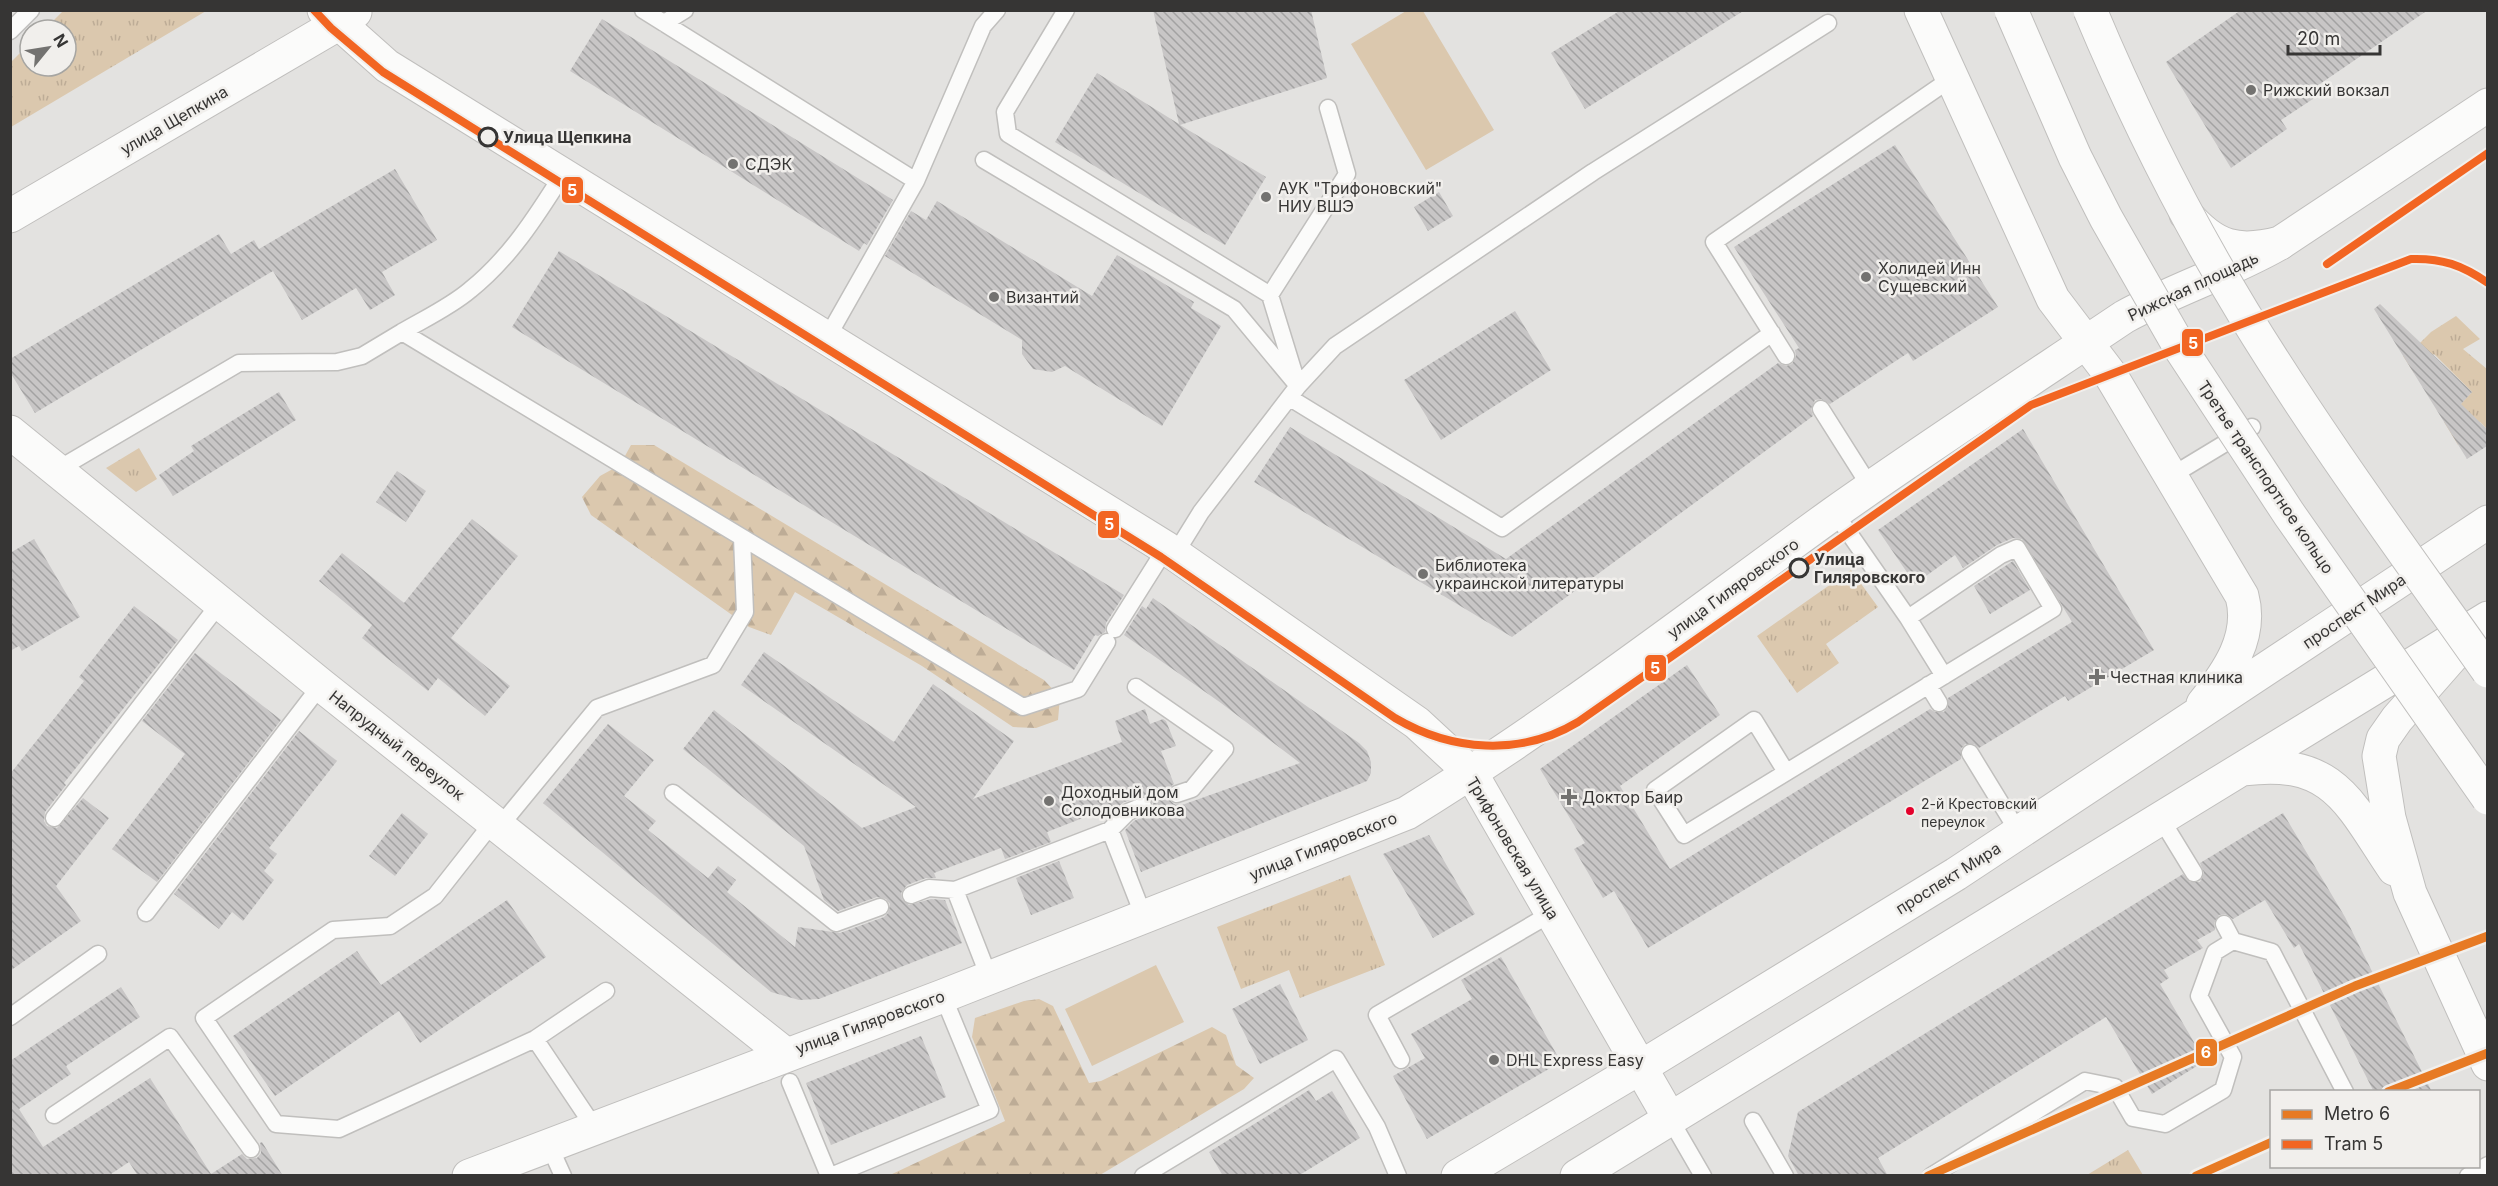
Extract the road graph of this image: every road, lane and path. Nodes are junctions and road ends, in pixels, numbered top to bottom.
1 (32, 10) edge
2 (643, 10) edge
3 (685, 10) edge
4 (997, 10) edge
5 (1066, 10) edge
6 (1921, 10) edge
7 (2011, 10) edge
8 (2088, 10) edge
9 (340, 15) edge
10 (664, 23) junction
11 (1828, 23) dead end
12 (10, 31) edge
13 (1952, 78) junction
14 (2487, 105) edge
15 (1328, 108) dead end
16 (984, 160) dead end
17 (563, 174) junction
18 (916, 181) junction
19 (10, 216) edge
20 (2280, 243) junction
21 (1270, 295) junction
22 (402, 332) junction
23 (1772, 333) junction
24 (827, 338) junction
25 (2086, 343) junction
26 (1786, 356) dead end
27 (1294, 392) junction
28 (1821, 410) dead end
29 (2252, 427) dead end
30 (10, 432) edge
31 (57, 471) junction
32 (2171, 476) junction
33 (1871, 488) junction
34 (1835, 513) junction
35 (2487, 522) edge
36 (742, 538) junction
37 (1171, 551) junction
38 (220, 603) junction
39 (1908, 618) junction
40 (2486, 619) edge
41 (2487, 671) edge
42 (1944, 676) junction
43 (321, 685) junction
44 (1928, 686) junction
45 (1136, 687) dead end
46 (1939, 703) dead end
47 (2188, 721) junction
48 (1970, 753) dead end
49 (2479, 765) dead end
50 (2242, 769) junction
51 (1786, 772) junction
52 (1471, 773) junction
53 (673, 793) dead end
54 (1177, 794) dead end
55 (2487, 798) edge
56 (1143, 806) dead end
57 (2487, 812) edge
58 (54, 818) dead end
59 (2161, 819) junction
60 (497, 823) junction
61 (1110, 830) junction
62 (2019, 833) junction
63 (2194, 873) dead end
64 (955, 890) junction
65 (2410, 893) junction
66 (910, 895) dead end
67 (880, 907) dead end
68 (146, 913) dead end
69 (1552, 913) junction
70 (1144, 917) junction
71 (2224, 924) dead end
72 (2233, 941) junction
73 (98, 954) dead end
74 (989, 977) junction
75 (606, 991) dead end
76 (943, 996) junction
77 (10, 1017) edge
78 (2478, 1018) edge
79 (535, 1039) junction
80 (1401, 1060) dead end
81 (2487, 1064) edge
82 (1641, 1067) junction
83 (787, 1068) junction
84 (2344, 1090) edge
85 (54, 1115) dead end
86 (1671, 1119) junction
87 (1753, 1121) dead end
88 (594, 1127) junction
89 (549, 1145) junction
90 (251, 1149) dead end
91 (2487, 1165) edge
92 (469, 1176) edge
93 (563, 1176) edge
94 (830, 1176) edge
95 (1143, 1176) edge
96 (1398, 1176) edge
97 (1458, 1176) edge
98 (1577, 1176) edge
99 (1703, 1176) edge
100 (1785, 1176) edge
101 (1931, 1176) edge
102 (2468, 1176) edge

1 - 12 lane
2 - 10 lane
3 - 10 lane
4 - 18 lane
5 - 21 lane
6 - 13 main road
7 - 55 main road, Третье транспортное кольцо, bridge
8 - 20 main road
8 - 41 main road, bridge
9 - 17 main road, Трифоновская улица
9 - 19 main road, улица Щепкина
10 - 18 lane
11 - 27 lane
13 - 23 lane
13 - 25 main road
14 - 20 main road, Рижская площадь
15 - 21 lane
16 - 27 lane
17 - 22 lane
17 - 24 main road, Трифоновская улица
18 - 24 lane
20 - 25 main road, Рижская площадь
21 - 27 lane
22 - 31 lane
22 - 36 lane
23 - 26 lane
23 - 27 lane
24 - 37 main road, Трифоновская улица
25 - 32 main road
25 - 33 main road, улица Гиляровского
27 - 37 lane
28 - 33 lane
29 - 32 lane
30 - 31 main road, Напрудный переулок
31 - 38 main road, Напрудный переулок
32 - 47 main road
33 - 34 main road, улица Гиляровского
34 - 39 lane
34 - 52 main road, улица Гиляровского
35 - 47 main road, проспект Мира
36 - 37 lane
36 - 60 lane
37 - 52 main road, Трифоновская улица
38 - 43 main road, Напрудный переулок
38 - 58 lane
39 - 42 lane
39 - 42 lane
40 - 50 main road
40 - 65 main road
42 - 44 lane
43 - 60 main road, Напрудный переулок
43 - 68 lane
44 - 46 lane
44 - 51 lane
45 - 54 lane
47 - 62 main road, проспект Мира
48 - 62 lane
49 - 57 lane
50 - 59 main road
50 - 65 main road
51 - 51 lane
52 - 69 main road, Трифоновская улица
52 - 70 main road, улица Гиляровского
53 - 67 lane
56 - 61 lane
59 - 63 lane
59 - 86 main road
60 - 79 lane
60 - 83 main road, Напрудный переулок
61 - 64 lane
61 - 70 lane
62 - 82 main road, проспект Мира
64 - 66 lane
64 - 74 lane
65 - 78 main road
69 - 80 lane
69 - 82 main road, Трифоновская улица
70 - 74 main road, улица Гиляровского
71 - 72 lane
72 - 84 lane
72 - 101 lane
73 - 77 lane
74 - 76 main road, улица Гиляровского
75 - 79 lane
76 - 83 main road, улица Гиляровского
76 - 94 lane
78 - 81 main road
79 - 88 lane
82 - 86 main road, Трифоновская улица
82 - 97 main road, проспект Мира
83 - 88 main road, улица Гиляровского
83 - 94 lane
85 - 90 lane
86 - 98 main road
86 - 99 lane
87 - 100 lane
88 - 89 main road, улица Гиляровского
89 - 92 main road, улица Гиляровского
89 - 93 lane
91 - 102 lane
95 - 96 lane

